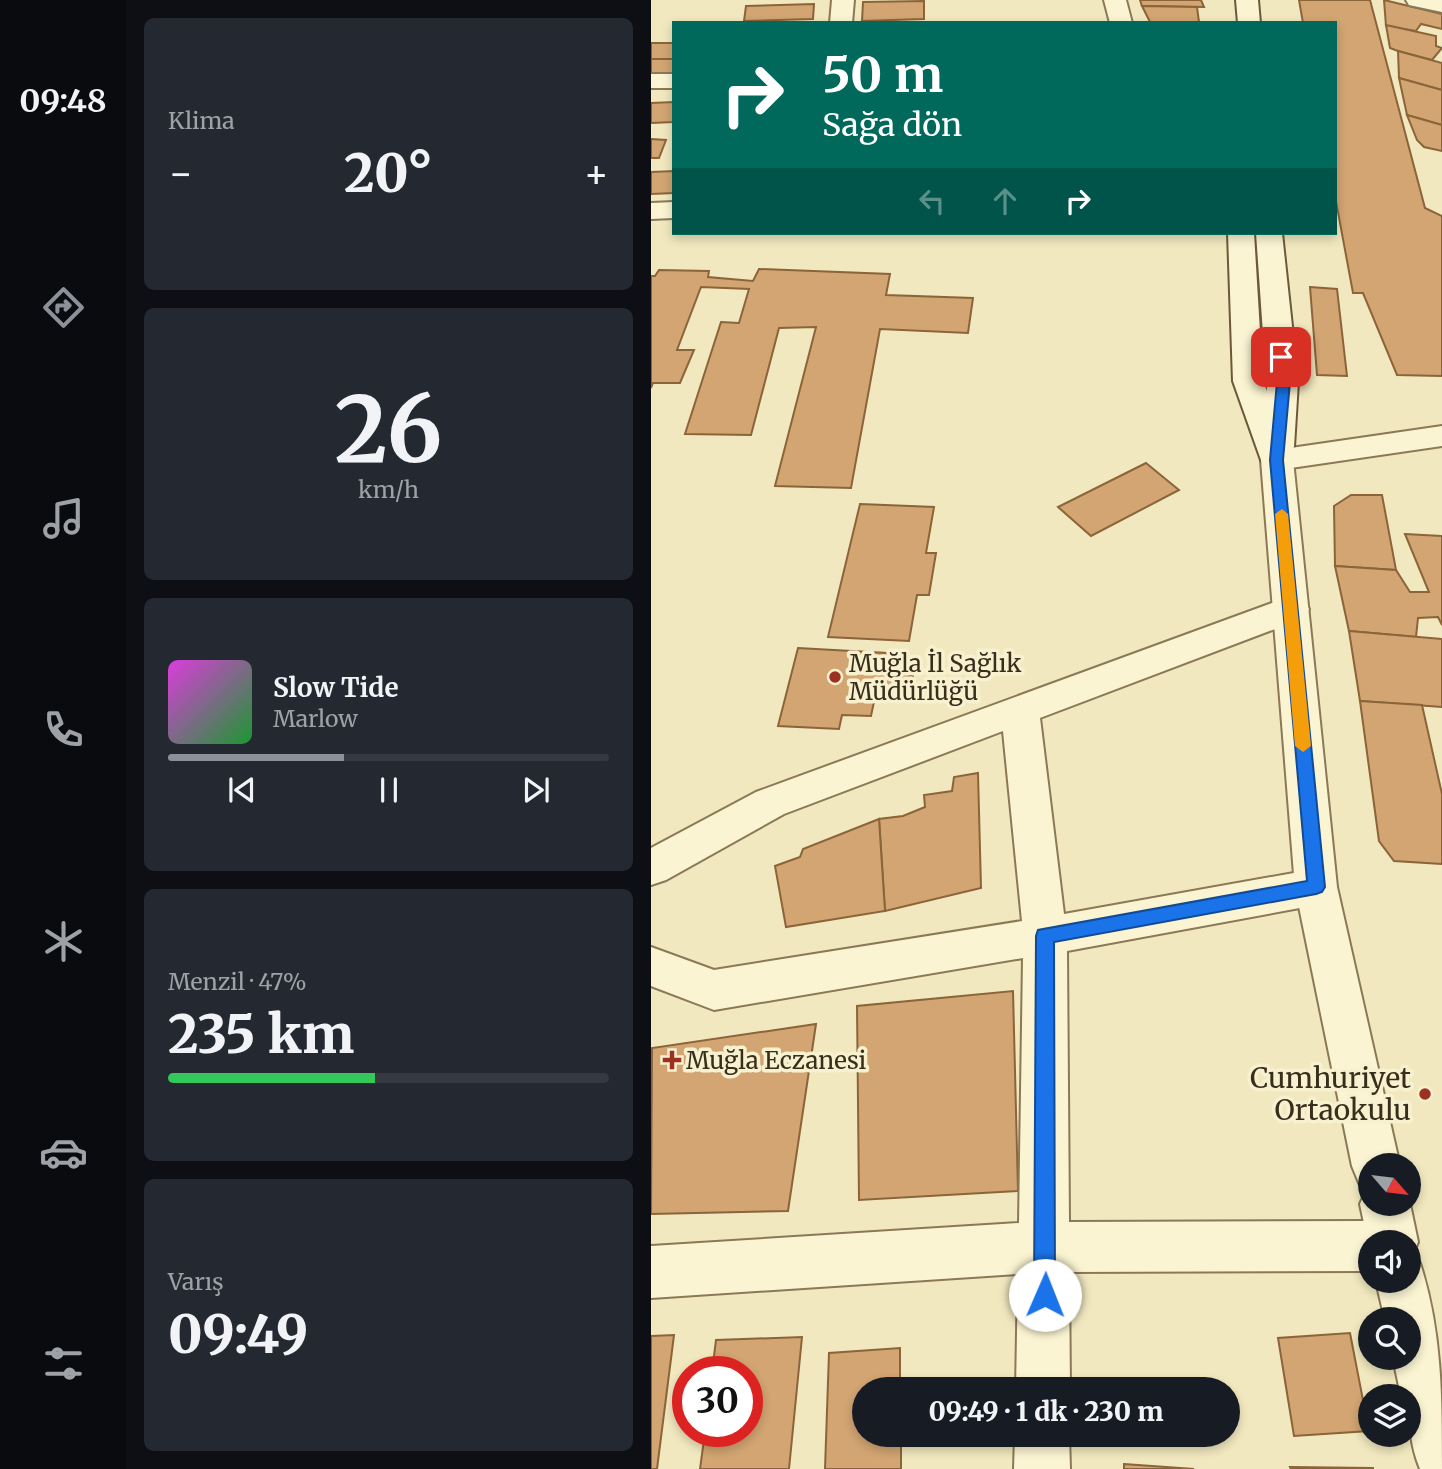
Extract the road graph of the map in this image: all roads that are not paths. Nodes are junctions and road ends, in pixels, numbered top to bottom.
1 (843, 0) edge
2 (1115, 0) edge
3 (1247, 0) edge
4 (1417, 0) edge
5 (1442, 6) edge
6 (841, 21) edge
7 (1120, 21) edge
8 (1249, 21) edge
9 (651, 81) edge
10 (672, 81) edge
11 (651, 211) edge
12 (672, 211) edge
13 (1241, 235) edge
14 (1269, 235) edge
15 (1437, 443) edge
16 (1276, 460) junction
17 (1291, 609) junction
18 (1020, 709) junction
19 (651, 868) edge
20 (1316, 887) junction
21 (1045, 936) junction
22 (651, 966) edge
23 (1373, 1153) edge
24 (1358, 1246) edge
25 (1046, 1247) junction
26 (651, 1272) edge
27 (1405, 1293) edge
28 (1043, 1377) edge
29 (1042, 1447) edge
30 (1442, 1456) edge
31 (1042, 1469) edge

1 - 6 street
2 - 7 street
3 - 8 street
4 - 5 street
9 - 10 street
11 - 12 street
13 - 16 street
14 - 16 street
15 - 16 street
16 - 17 street
17 - 18 street
17 - 20 street
18 - 19 street
18 - 21 street
20 - 21 street
20 - 23 street
21 - 22 street
21 - 25 street
24 - 25 street
25 - 26 street
25 - 28 street
27 - 30 street
29 - 31 street

